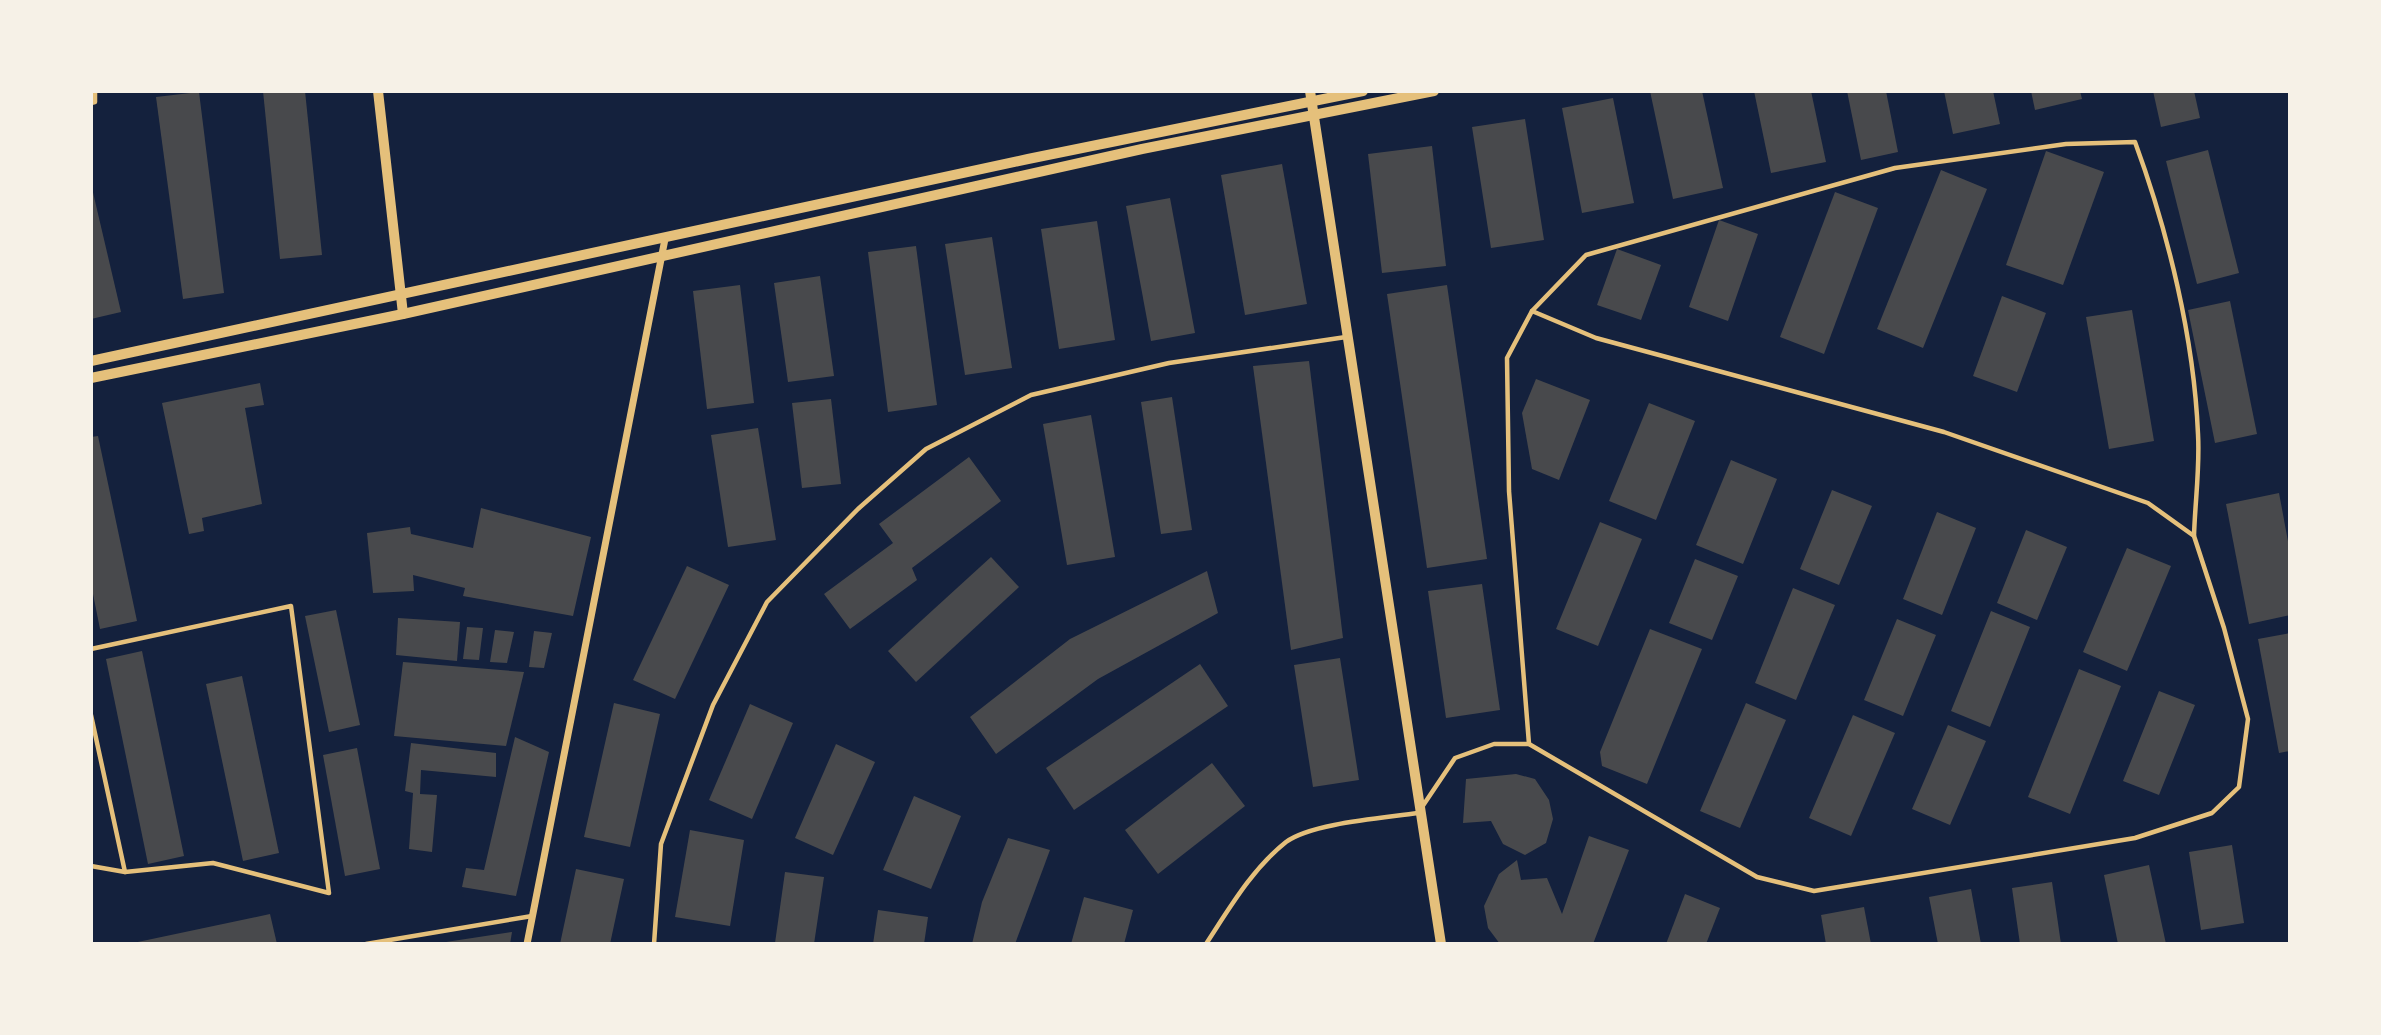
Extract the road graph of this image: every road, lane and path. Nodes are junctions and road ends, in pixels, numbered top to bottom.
1 (95, 91) edge
2 (378, 91) edge
3 (1363, 91) edge
4 (1434, 91) edge
5 (1311, 96) edge
6 (91, 103) edge
7 (1314, 115) junction
8 (665, 239) junction
9 (663, 255) junction
10 (401, 295) junction
11 (1532, 311) junction
12 (403, 314) junction
13 (1346, 337) junction
14 (91, 361) edge
15 (91, 378) edge
16 (2194, 536) junction
17 (91, 649) edge
18 (91, 715) edge
19 (1529, 744) junction
20 (1418, 813) junction
21 (91, 866) edge
22 (125, 872) junction
23 (532, 915) junction
24 (366, 944) edge
25 (527, 944) edge
26 (654, 944) edge
27 (1206, 944) edge
28 (1441, 944) edge

1 - 6 lane
2 - 10 street
3 - 5 street
4 - 7 street
5 - 7 street
5 - 8 street
7 - 9 street
7 - 13 street
8 - 9 street
8 - 10 street
9 - 12 street
9 - 23 street
10 - 12 street
10 - 14 street
11 - 16 lane
11 - 16 lane
11 - 19 lane
12 - 15 street
13 - 20 street
13 - 26 lane
16 - 19 lane
17 - 22 lane
18 - 22 lane
19 - 20 lane
20 - 27 lane
20 - 28 street
21 - 22 lane
23 - 24 lane
23 - 25 street

